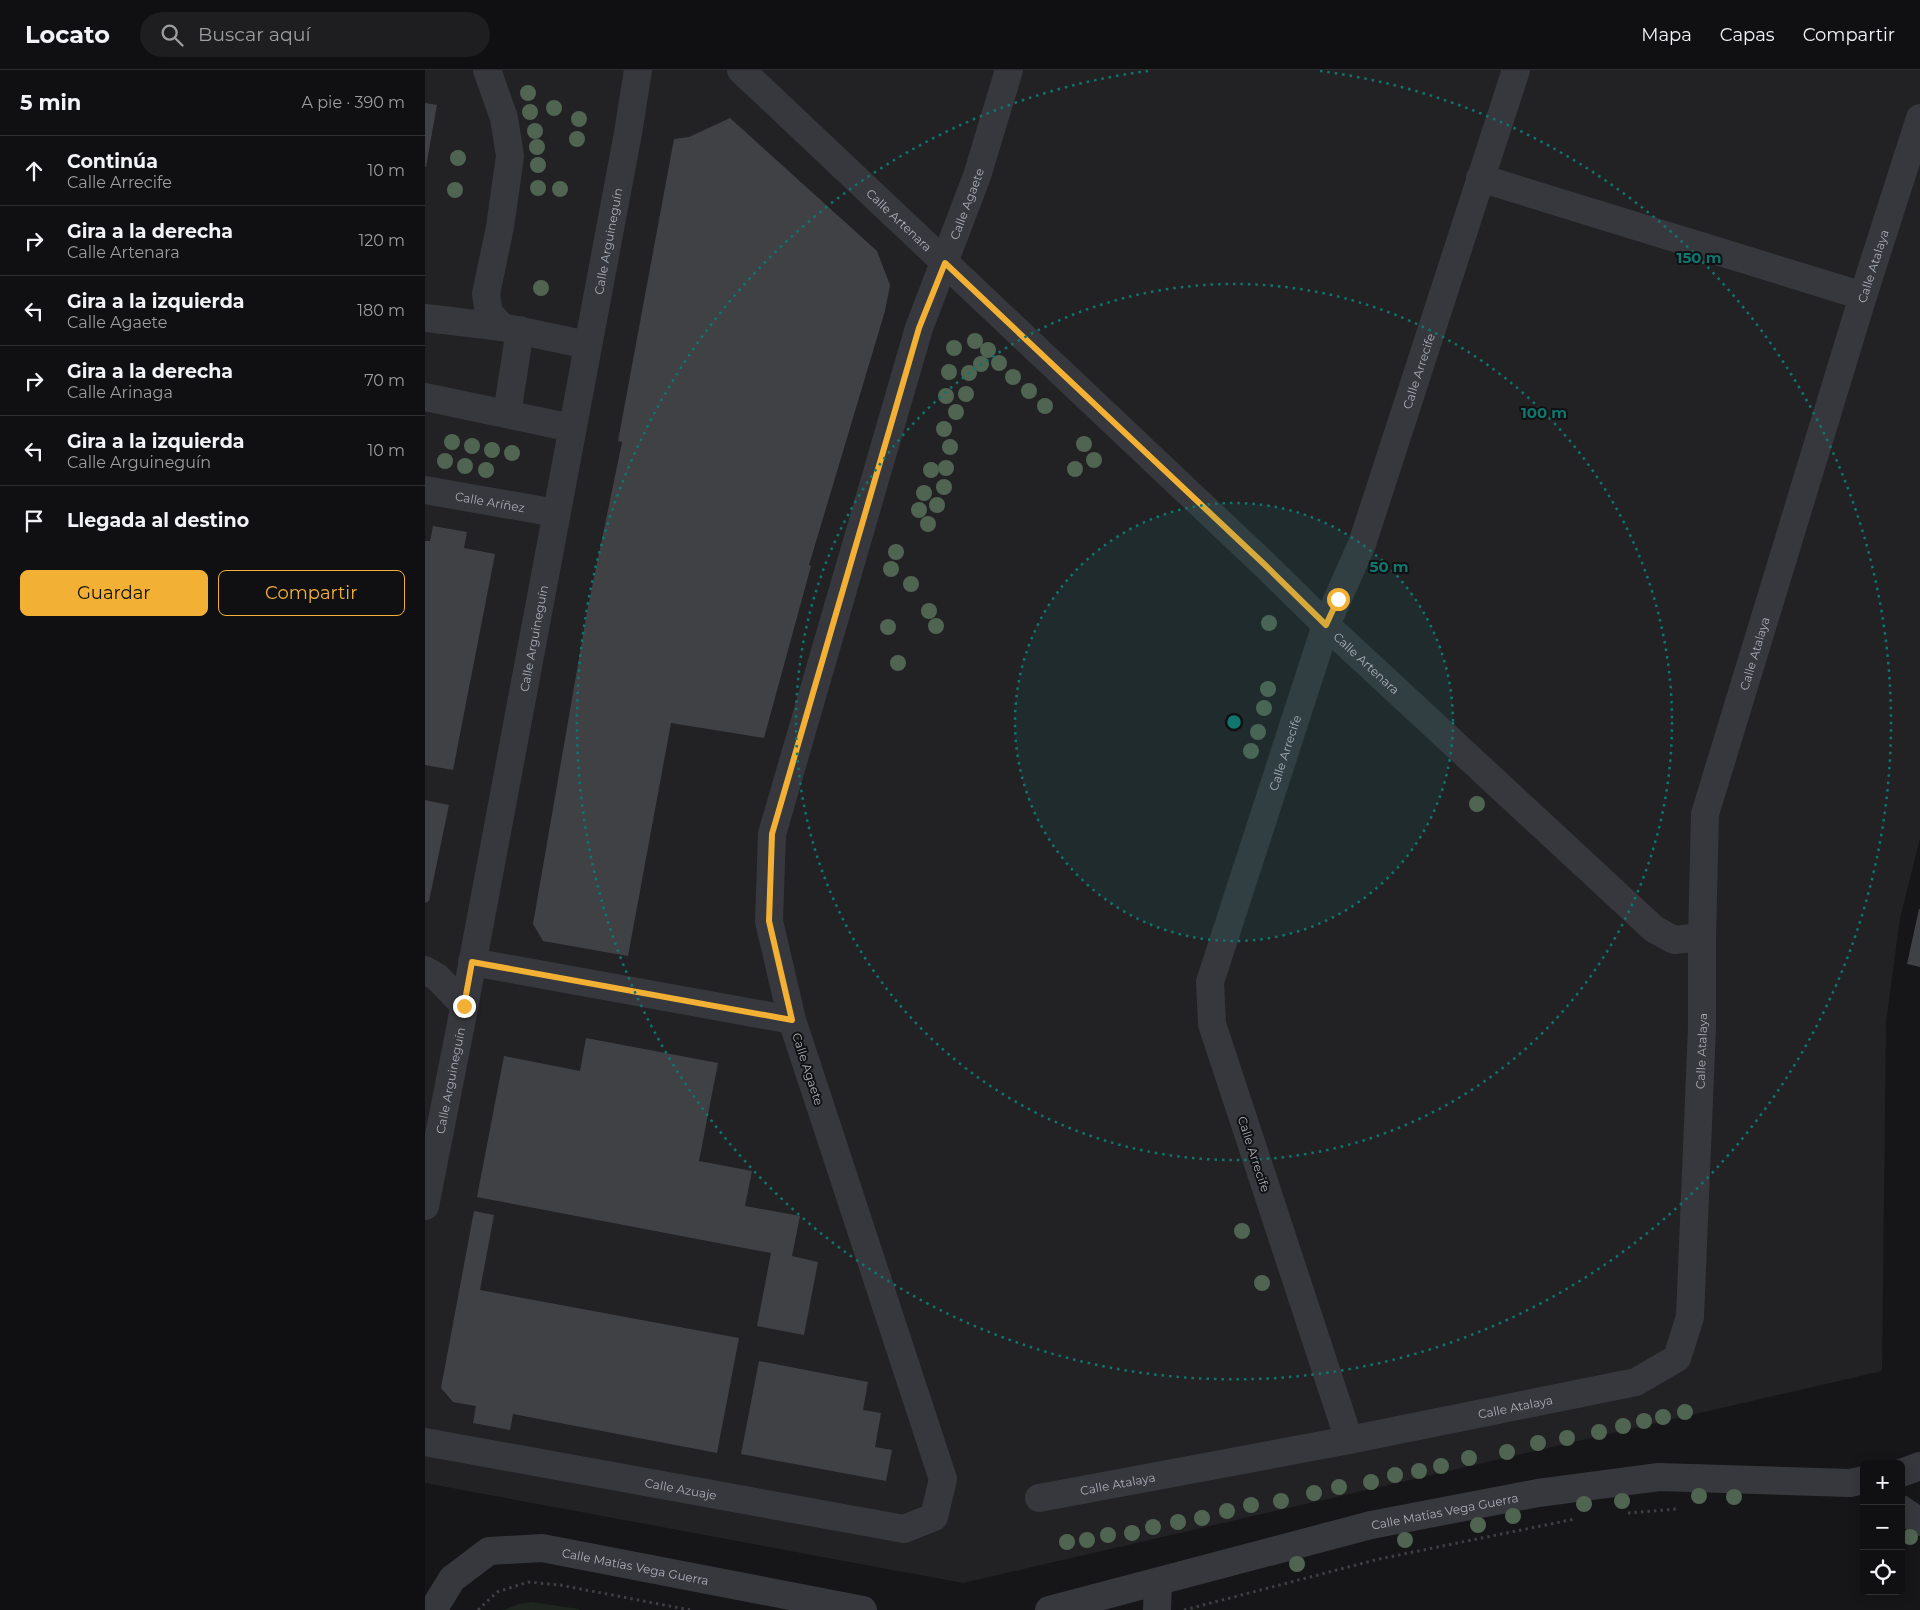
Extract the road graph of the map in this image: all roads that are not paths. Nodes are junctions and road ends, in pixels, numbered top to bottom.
1 (487, 70) edge
2 (638, 70) edge
3 (741, 70) edge
4 (1009, 70) edge
5 (1516, 70) edge
6 (1920, 118) edge
7 (1480, 178) junction
8 (945, 263) junction
9 (1863, 296) junction
10 (425, 318) edge
11 (511, 329) junction
12 (588, 345) junction
13 (425, 397) edge
14 (507, 414) junction
15 (572, 428) junction
16 (425, 490) edge
17 (556, 513) junction
18 (1326, 625) junction
19 (1701, 936) junction
20 (472, 962) junction
21 (425, 970) edge
22 (464, 1006) junction
23 (792, 1020) junction
24 (425, 1206) edge
25 (1349, 1440) junction
26 (425, 1442) edge
27 (1920, 1466) edge
28 (1905, 1472) edge
29 (1859, 1484) edge
30 (1039, 1498) dead end
31 (1905, 1512) edge
32 (934, 1517) joint
33 (1920, 1522) edge
34 (1158, 1582) junction
35 (1097, 1604) edge
36 (433, 1610) edge
37 (863, 1610) edge
38 (1049, 1610) edge
39 (1157, 1610) edge

1 - 11 street
2 - 12 street, Calle Arguineguín
3 - 8 street, Calle Artenara
4 - 8 street, Calle Agaete
5 - 7 street, Calle Arrecife
6 - 9 street, Calle Atalaya
7 - 9 street
7 - 18 street, Calle Arrecife
8 - 18 street, Calle Artenara
8 - 23 street, Calle Agaete
9 - 19 street, Calle Atalaya
10 - 11 street
11 - 12 street
11 - 14 street
12 - 15 street, Calle Arguineguín
13 - 14 street
14 - 15 street
15 - 17 street, Calle Arguineguín
16 - 17 street, Calle Aríñez
17 - 20 street, Calle Arguineguín
18 - 19 street, Calle Artenara
18 - 25 street, Calle Arrecife
19 - 25 street, Calle Atalaya
20 - 22 street, Calle Arguineguín
20 - 23 street
21 - 22 street
22 - 24 street, Calle Arguineguín
23 - 32 street, Calle Agaete
25 - 30 street, Calle Atalaya
26 - 32 street, Calle Azuaje
27 - 28 street
29 - 34 street, Calle Matías Vega Guerra
31 - 33 street
34 - 35 street, Calle Matías Vega Guerra
34 - 39 street
35 - 38 street, Calle Matías Vega Guerra
36 - 37 street, Calle Matías Vega Guerra

